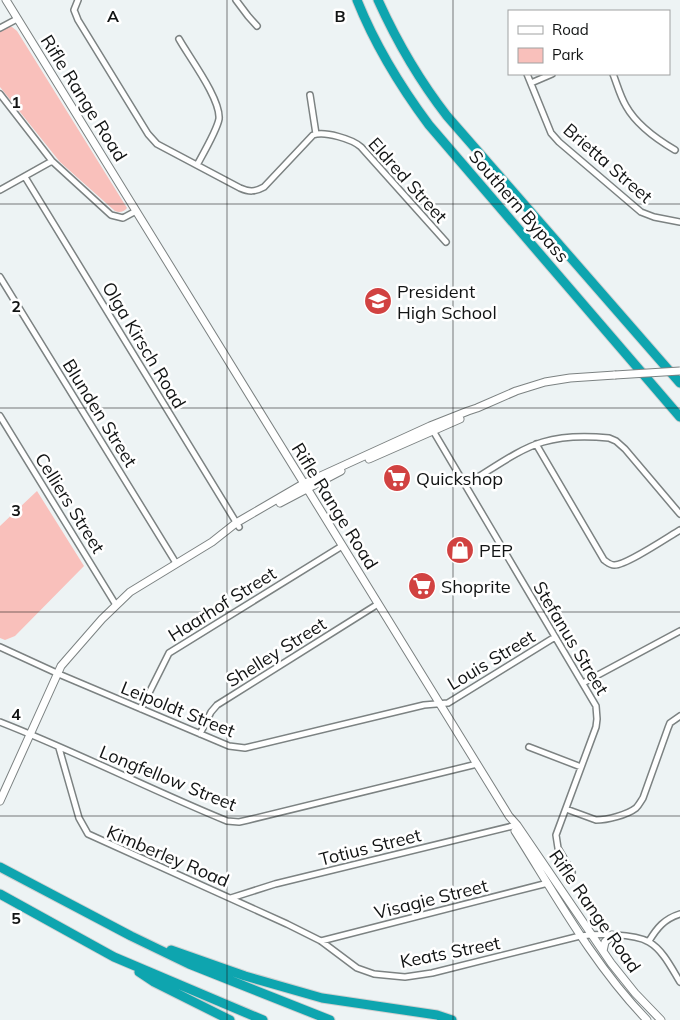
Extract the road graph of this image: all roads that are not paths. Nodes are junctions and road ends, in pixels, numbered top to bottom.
1 (6, 0) edge
2 (236, 0) edge
3 (357, 0) edge
4 (378, 0) edge
5 (384, 0) edge
6 (76, 2) edge
7 (17, 19) junction
8 (257, 26) dead end
9 (0, 28) edge
10 (179, 39) dead end
11 (399, 44) junction
12 (528, 75) edge
13 (549, 75) edge
14 (612, 75) edge
15 (531, 82) junction
16 (0, 94) edge
17 (310, 95) dead end
18 (2, 100) edge
19 (316, 134) junction
20 (675, 150) dead end
21 (52, 161) junction
22 (197, 165) junction
23 (25, 177) junction
24 (0, 190) edge
25 (136, 211) junction
26 (680, 222) edge
27 (446, 242) dead end
28 (0, 277) edge
29 (680, 371) edge
30 (680, 383) edge
31 (0, 416) edge
32 (680, 417) edge
33 (432, 428) junction
34 (536, 444) junction
35 (465, 485) junction
36 (305, 486) junction
37 (680, 514) edge
38 (238, 525) junction
39 (680, 530) edge
40 (342, 546) junction
41 (176, 563) junction
42 (116, 604) junction
43 (378, 604) junction
44 (680, 631) edge
45 (555, 637) junction
46 (0, 647) edge
47 (56, 673) junction
48 (583, 683) junction
49 (440, 704) junction
50 (142, 709) junction
51 (680, 716) edge
52 (0, 722) edge
53 (30, 734) junction
54 (200, 734) junction
55 (529, 746) dead end
56 (59, 748) junction
57 (477, 764) junction
58 (581, 767) junction
59 (0, 801) edge
60 (566, 809) junction
61 (515, 826) junction
62 (0, 867) edge
63 (572, 872) dead end
64 (548, 884) junction
65 (0, 894) edge
66 (231, 898) junction
67 (680, 914) edge
68 (592, 934) junction
69 (612, 935) junction
70 (131, 936) junction
71 (580, 936) junction
72 (321, 941) junction
73 (649, 942) junction
74 (603, 951) junction
75 (114, 957) junction
76 (680, 982) edge
77 (230, 1020) edge
78 (263, 1020) edge
79 (330, 1020) edge
80 (452, 1020) edge
81 (647, 1020) edge
82 (661, 1020) edge

1 - 7 main road, Rifle Range Road
2 - 8 street
3 - 32 highway, Southern Bypass
4 - 11 highway, Southern Bypass
5 - 11 highway
6 - 22 street
7 - 9 street
7 - 25 main road, Rifle Range Road
10 - 22 street
11 - 30 highway, Southern Bypass
12 - 15 street, Brietta Street
13 - 15 street
14 - 20 street
15 - 26 street, Brietta Street
16 - 18 street
17 - 19 street
18 - 21 street
19 - 22 street
19 - 27 street, Eldred Street
21 - 23 street
21 - 25 street
23 - 24 street
23 - 38 street, Olga Kirsch Road
25 - 36 main road, Rifle Range Road
28 - 41 street, Blunden Street
29 - 33 main road, bridge
31 - 42 street, Celliers Street
33 - 35 street, Stefanus Street
33 - 36 main road
34 - 35 street
34 - 37 street
34 - 39 street
35 - 45 street, Stefanus Street
36 - 38 main road
36 - 40 main road, Rifle Range Road
38 - 41 main road
40 - 43 main road, Rifle Range Road
40 - 50 street, Haarhof Street
41 - 42 main road
42 - 47 main road
43 - 49 main road, Rifle Range Road
43 - 54 street, Shelley Street
44 - 48 street
45 - 48 street, Stefanus Street
45 - 49 street, Louis Street
46 - 47 street, Leipoldt Street
47 - 50 street, Leipoldt Street
47 - 53 main road
48 - 58 street, Stefanus Street
49 - 54 street, Leipoldt Street
49 - 57 main road, Rifle Range Road
50 - 54 street, Leipoldt Street
51 - 60 street
52 - 53 street, Longfellow Street
53 - 56 street, Longfellow Street
53 - 59 main road
55 - 58 street
56 - 57 street, Longfellow Street
56 - 66 street, Kimberley Road
57 - 61 main road, Rifle Range Road
58 - 60 street, Stefanus Street
60 - 63 street, Stefanus Street
61 - 64 main road, Rifle Range Road
61 - 66 street, Totius Street
61 - 68 main road, Rifle Range Road
62 - 70 highway
64 - 71 main road, Rifle Range Road
64 - 72 street, Visagie Street
65 - 75 highway
66 - 72 street, Kimberley Road
67 - 73 street
68 - 69 street, Keats Street
68 - 71 street, Keats Street
68 - 74 main road, Rifle Range Road
69 - 73 street, Keats Street
69 - 74 main road
70 - 79 highway
70 - 80 highway
71 - 72 street, Keats Street
71 - 81 main road, Rifle Range Road
73 - 76 street
74 - 82 main road, Rifle Range Road
75 - 77 highway
75 - 78 highway

